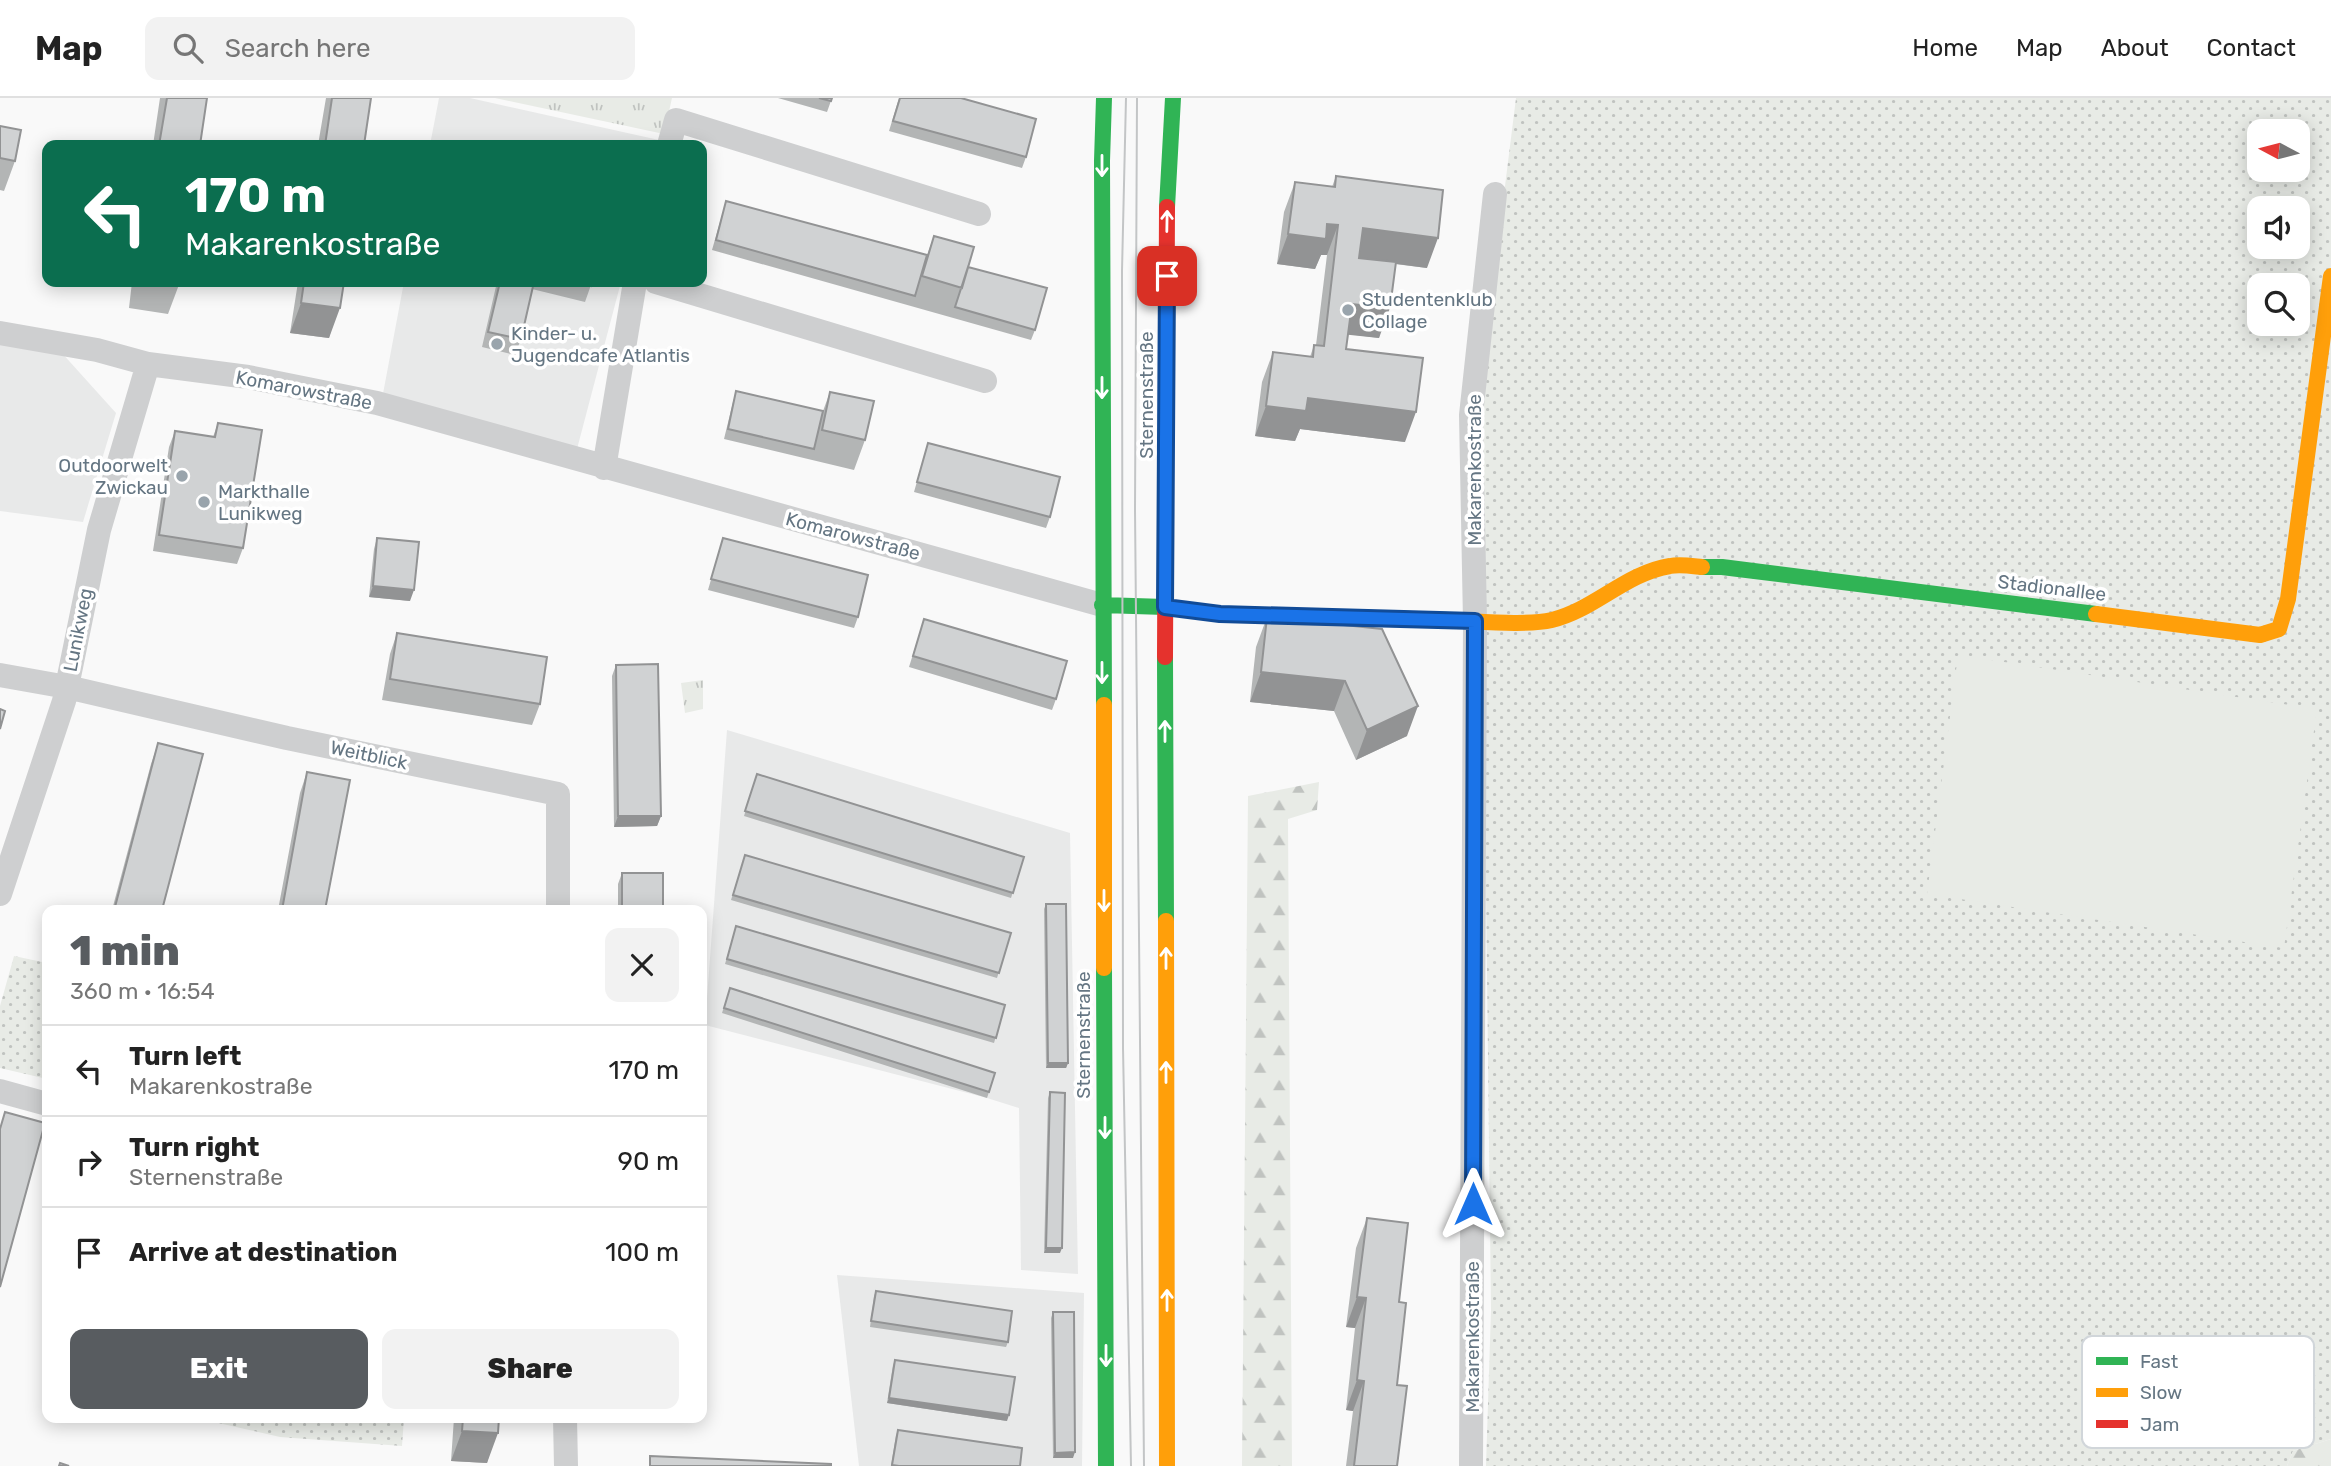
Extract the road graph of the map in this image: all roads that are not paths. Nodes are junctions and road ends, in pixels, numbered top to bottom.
1 (1104, 98) edge
2 (1173, 98) edge
3 (670, 140) edge
4 (1495, 194) dead end
5 (979, 214) dead end
6 (2331, 276) edge
7 (634, 287) edge
8 (673, 287) edge
9 (0, 333) edge
10 (148, 364) junction
11 (985, 380) dead end
12 (604, 468) junction
13 (1102, 605) junction
14 (1165, 607) junction
15 (1475, 621) junction
16 (0, 675) edge
17 (67, 687) junction
18 (0, 894) edge
19 (558, 905) edge
20 (0, 1091) edge
21 (42, 1103) edge
22 (565, 1423) edge
23 (566, 1466) edge
24 (1106, 1466) edge
25 (1167, 1466) edge
26 (1471, 1466) edge

1 -> 13 street, Sternenstraße
14 -> 2 street, Sternenstraße
3 - 5 street
4 - 15 street, Makarenkostraße
6 - 15 street, Stadionallee
7 - 12 street
8 - 11 street
9 - 10 street, Komarowstraße
10 - 12 street, Komarowstraße
10 - 17 street, Lunikweg
12 - 13 street, Komarowstraße
13 - 14 street
13 -> 24 street, Sternenstraße
14 - 15 street
25 -> 14 street, Sternenstraße
15 - 26 street, Makarenkostraße
16 - 17 street
17 - 18 street, Lunikweg
17 - 19 street, Weitblick
20 - 21 street
22 - 23 street

